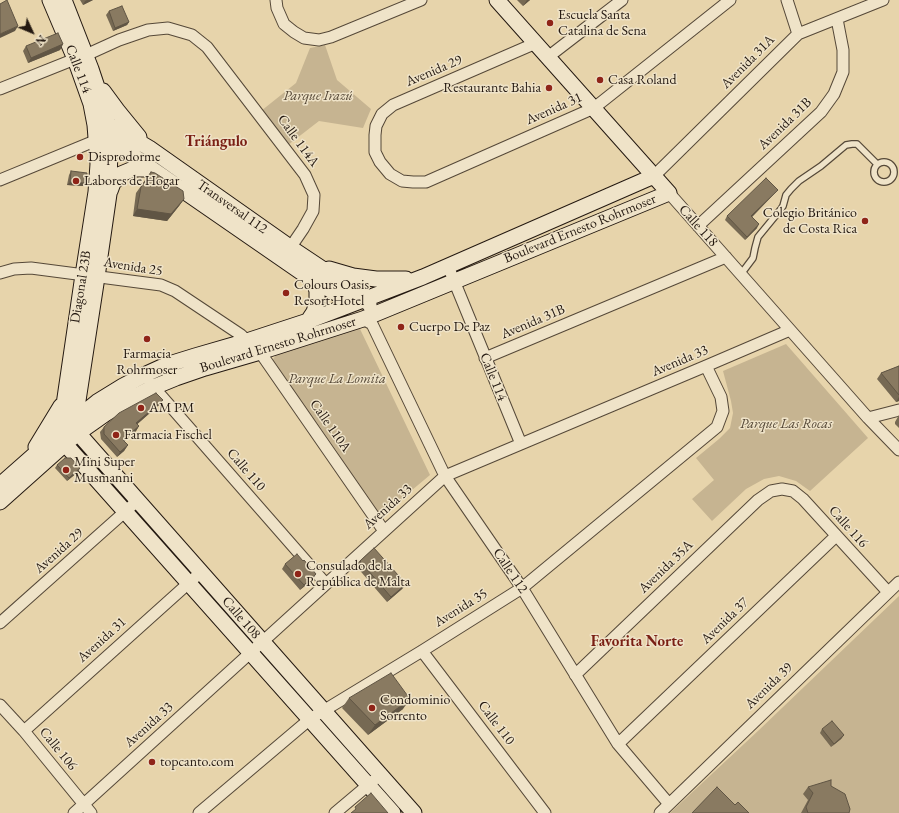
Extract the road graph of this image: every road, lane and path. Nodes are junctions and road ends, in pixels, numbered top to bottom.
1 (50, 0) edge
2 (64, 0) edge
3 (421, 0) edge
4 (497, 0) edge
5 (622, 0) edge
6 (730, 0) edge
7 (787, 0) edge
8 (883, 0) edge
9 (276, 4) edge
10 (836, 19) junction
11 (798, 34) junction
12 (536, 43) junction
13 (548, 57) junction
14 (84, 61) junction
15 (0, 89) edge
16 (594, 108) junction
17 (102, 125) junction
18 (103, 140) junction
19 (149, 148) junction
20 (375, 152) joint
21 (877, 164) dead end
22 (156, 171) junction
23 (654, 176) junction
24 (0, 180) edge
25 (669, 193) junction
26 (109, 194) junction
27 (698, 226) junction
28 (286, 253) junction
29 (726, 257) junction
30 (309, 260) junction
31 (448, 266) junction
32 (0, 273) edge
33 (741, 274) junction
34 (90, 276) junction
35 (423, 277) junction
36 (314, 281) junction
37 (453, 281) junction
38 (360, 300) junction
39 (370, 319) junction
40 (308, 321) junction
41 (790, 330) junction
42 (247, 341) junction
43 (260, 352) junction
44 (485, 358) junction
45 (706, 366) junction
46 (144, 375) junction
47 (81, 383) junction
48 (154, 387) junction
49 (110, 394) junction
50 (65, 398) junction
51 (899, 410) edge
52 (868, 418) junction
53 (76, 427) junction
54 (62, 438) junction
55 (520, 444) junction
56 (899, 450) edge
57 (27, 461) junction
58 (444, 476) junction
59 (0, 485) edge
60 (782, 489) joint
61 (138, 501) junction
62 (0, 502) edge
63 (125, 512) junction
64 (384, 531) junction
65 (836, 536) junction
66 (201, 572) junction
67 (899, 582) edge
68 (189, 583) junction
69 (326, 584) junction
70 (522, 588) junction
71 (888, 592) junction
72 (0, 623) edge
73 (263, 642) junction
74 (422, 651) junction
75 (251, 653) junction
76 (575, 675) junction
77 (0, 705) edge
78 (324, 711) junction
79 (310, 719) junction
80 (24, 731) junction
81 (618, 744) junction
82 (380, 775) junction
83 (368, 785) junction
84 (84, 804) junction
85 (669, 804) junction
86 (74, 813) edge
87 (91, 813) edge
88 (199, 813) edge
89 (335, 813) edge
90 (393, 813) edge
91 (414, 813) edge
92 (545, 813) edge
93 (660, 813) edge

1 - 14 street, Calle 114
2 - 14 street, Calle 114
3 - 9 street
4 - 12 street, Calle 118
5 - 13 street
6 - 16 street, Avenida 31
7 - 11 street
8 - 10 street, Avenida 31A
10 - 11 street, Avenida 31A
10 - 27 street, Avenida 31B
11 - 23 street, Avenida 31A
12 - 13 street, Calle 118
12 - 20 street, Avenida 29
13 - 16 street, Calle 118
14 - 15 street
14 - 17 street, Calle 114
14 - 19 street
14 - 28 street, Calle 114A
16 - 20 street, Avenida 31
16 - 23 street, Calle 118
17 - 18 street, Calle 114
17 - 19 street, Transversal 112
18 - 22 street, Transversal 112
18 - 24 street
18 - 26 street, Diagonal 23B
18 - 34 street, Diagonal 23B
19 - 28 street, Transversal 112
21 - 33 lane
22 - 26 street
22 - 28 street, Transversal 112
23 - 25 street, Calle 118
23 - 31 street, Boulevard Ernesto Rohrmoser
25 - 27 street, Calle 118
25 - 37 street, Boulevard Ernesto Rohrmoser
26 - 34 street, Diagonal 23B
27 - 29 street, Calle 118
28 - 30 street, Transversal 112
28 - 36 street, Transversal 112
29 - 33 street, Calle 118
29 - 44 street, Avenida 31B
30 - 35 street
30 - 38 street, Transversal 112
31 - 35 street, Boulevard Ernesto Rohrmoser
31 - 37 street, Calle 114
32 - 34 street, Avenida 25
33 - 41 street, Calle 118
34 - 42 street, Avenida 25
34 - 47 street, Diagonal 23B
34 - 50 street, Diagonal 23B
35 - 38 street, Boulevard Ernesto Rohrmoser
36 - 38 street, Transversal 112
36 - 40 street
37 - 39 street, Boulevard Ernesto Rohrmoser
37 - 44 street, Calle 114
38 - 39 street, Calle 112
38 - 40 street, Boulevard Ernesto Rohrmoser
39 - 43 street, Boulevard Ernesto Rohrmoser
39 - 58 street, Calle 112
40 - 42 street, Boulevard Ernesto Rohrmoser
41 - 45 street, Avenida 33
41 - 52 street, Calle 118
42 - 43 street, Calle 110A
42 - 46 street, Boulevard Ernesto Rohrmoser
43 - 48 street, Boulevard Ernesto Rohrmoser
43 - 64 street, Calle 110A
44 - 55 street, Calle 114
45 - 55 street, Avenida 33
45 - 70 street, Avenida 35
46 - 48 street, Calle 110
46 - 49 street, Boulevard Ernesto Rohrmoser
47 - 49 street
47 - 53 street, Diagonal 23B
48 - 53 street, Boulevard Ernesto Rohrmoser
48 - 69 street, Calle 110
49 - 53 street, Boulevard Ernesto Rohrmoser
50 - 54 street, Diagonal 23B
50 - 57 street
51 - 52 street
52 - 56 street, Calle 118
53 - 54 street, Boulevard Ernesto Rohrmoser
53 - 61 street, Calle 108
54 - 57 street, Boulevard Ernesto Rohrmoser
54 - 62 street, Boulevard Ernesto Rohrmoser
54 - 63 street, Calle 108
55 - 58 street, Avenida 33
57 - 59 street, Boulevard Ernesto Rohrmoser
58 - 64 street, Avenida 33
58 - 70 street, Calle 112
60 - 65 street, Calle 116
60 - 76 street, Avenida 35A
61 - 63 street, Avenida 29
61 - 66 street, Calle 108
63 - 68 street, Calle 108
63 - 72 street, Avenida 29
64 - 69 street, Avenida 33
65 - 71 street, Calle 116
65 - 81 street, Avenida 37
66 - 68 street, Avenida 31
66 - 73 street, Calle 108
67 - 71 street, Avenida 39
68 - 75 street, Calle 108
68 - 80 street, Avenida 31
69 - 73 street, Avenida 33
70 - 74 street, Avenida 35
70 - 76 street, Calle 112
71 - 85 street, Avenida 39
73 - 75 street, Avenida 33
73 - 78 street, Calle 108
74 - 78 street, Avenida 35
74 - 92 street, Calle 110
75 - 79 street, Calle 108
75 - 84 street, Avenida 33
76 - 81 street, Calle 112
77 - 80 street, Calle 106
78 - 79 street, Avenida 35
78 - 82 street, Calle 108
79 - 83 street, Calle 108
79 - 88 street, Avenida 35
80 - 84 street, Calle 106
81 - 85 street, Calle 112
82 - 83 street
82 - 91 street, Calle 108
83 - 89 street
83 - 90 street, Calle 108
84 - 86 street, Avenida 33
84 - 87 street, Calle 106
85 - 93 street, Avenida 39

